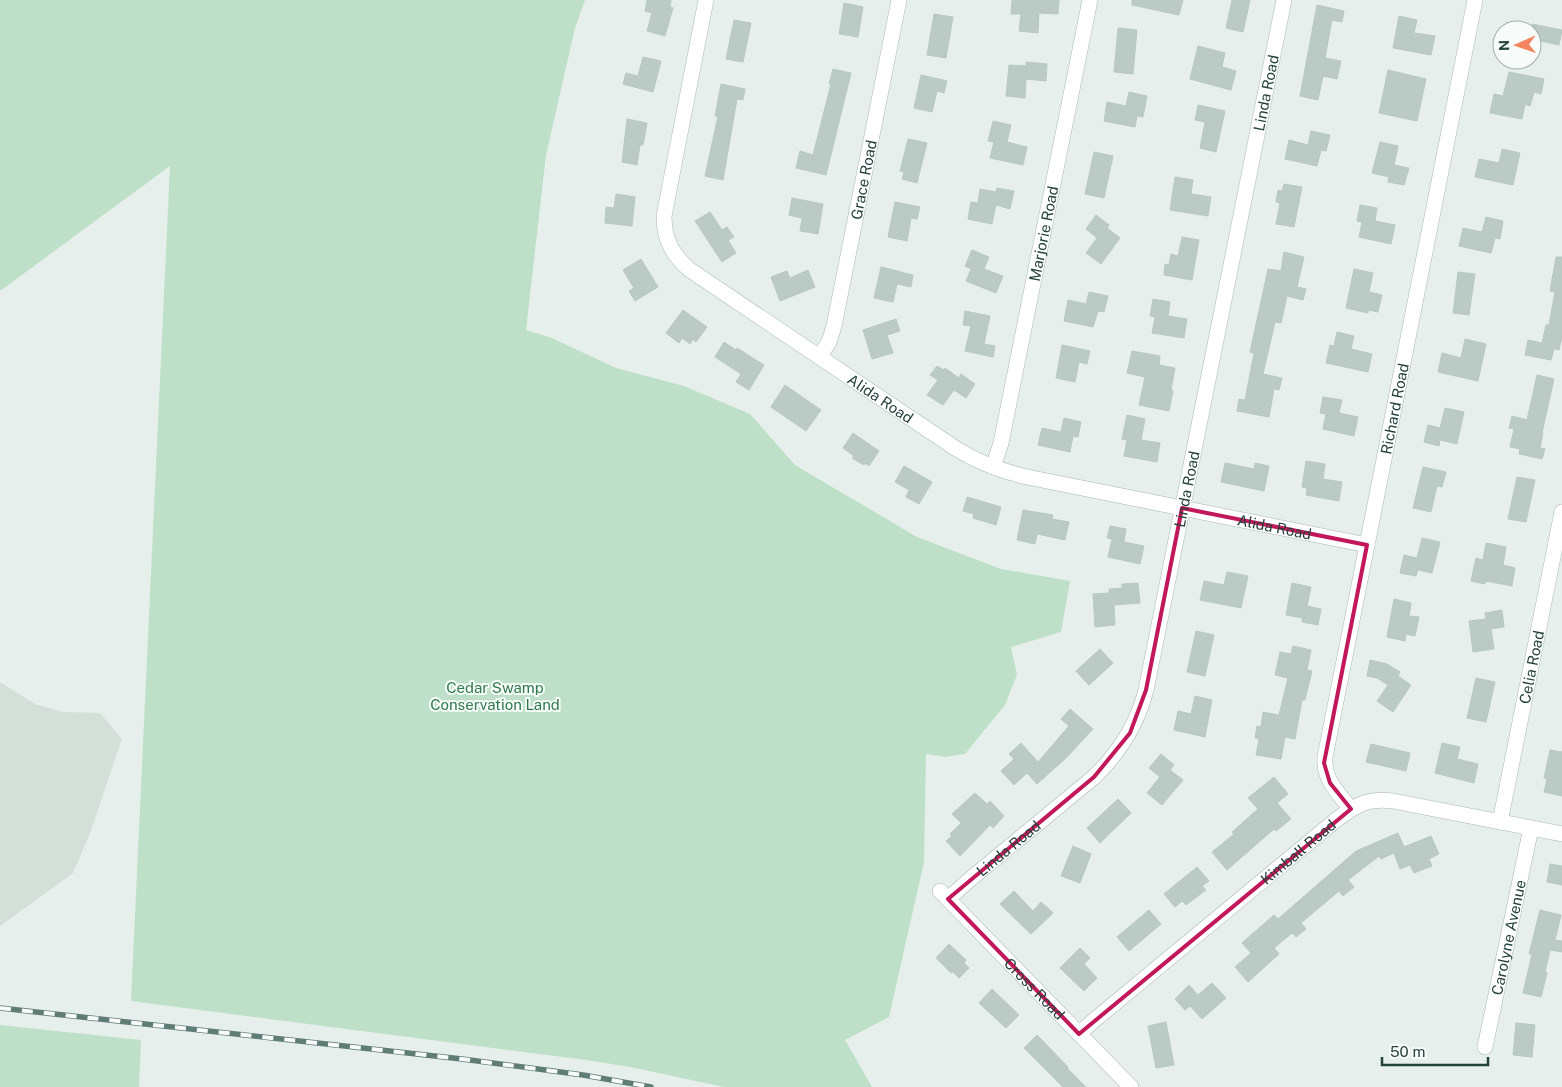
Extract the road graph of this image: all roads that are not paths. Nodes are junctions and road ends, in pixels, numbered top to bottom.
1 (706, 0) edge
2 (899, 0) edge
3 (1090, 0) edge
4 (1284, 0) edge
5 (1475, 0) edge
6 (819, 357) junction
7 (993, 467) junction
8 (1182, 508) junction
9 (1562, 512) edge
10 (1367, 545) junction
11 (1351, 809) junction
12 (1500, 822) junction
13 (1531, 828) junction
14 (1562, 834) edge
15 (944, 895) joint
16 (1080, 1034) junction
17 (1485, 1047) dead end
18 (1131, 1087) edge

1 - 6 street, Alida Road
2 - 6 street, Grace Road
3 - 7 street, Marjorie Road
4 - 8 street, Linda Road
5 - 10 street, Richard Road
6 - 7 street, Alida Road
7 - 8 street, Alida Road
8 - 10 street, Alida Road
8 - 15 street, Linda Road
9 - 12 street, Celia Road
10 - 11 street, Richard Road
11 - 12 street, Kimball Road
11 - 16 street, Kimball Road
12 - 13 street, Kimball Road
13 - 14 street, Kimball Road
13 - 17 street, Carolyne Avenue
15 - 16 street, Cross Road
16 - 18 street, Cross Road

